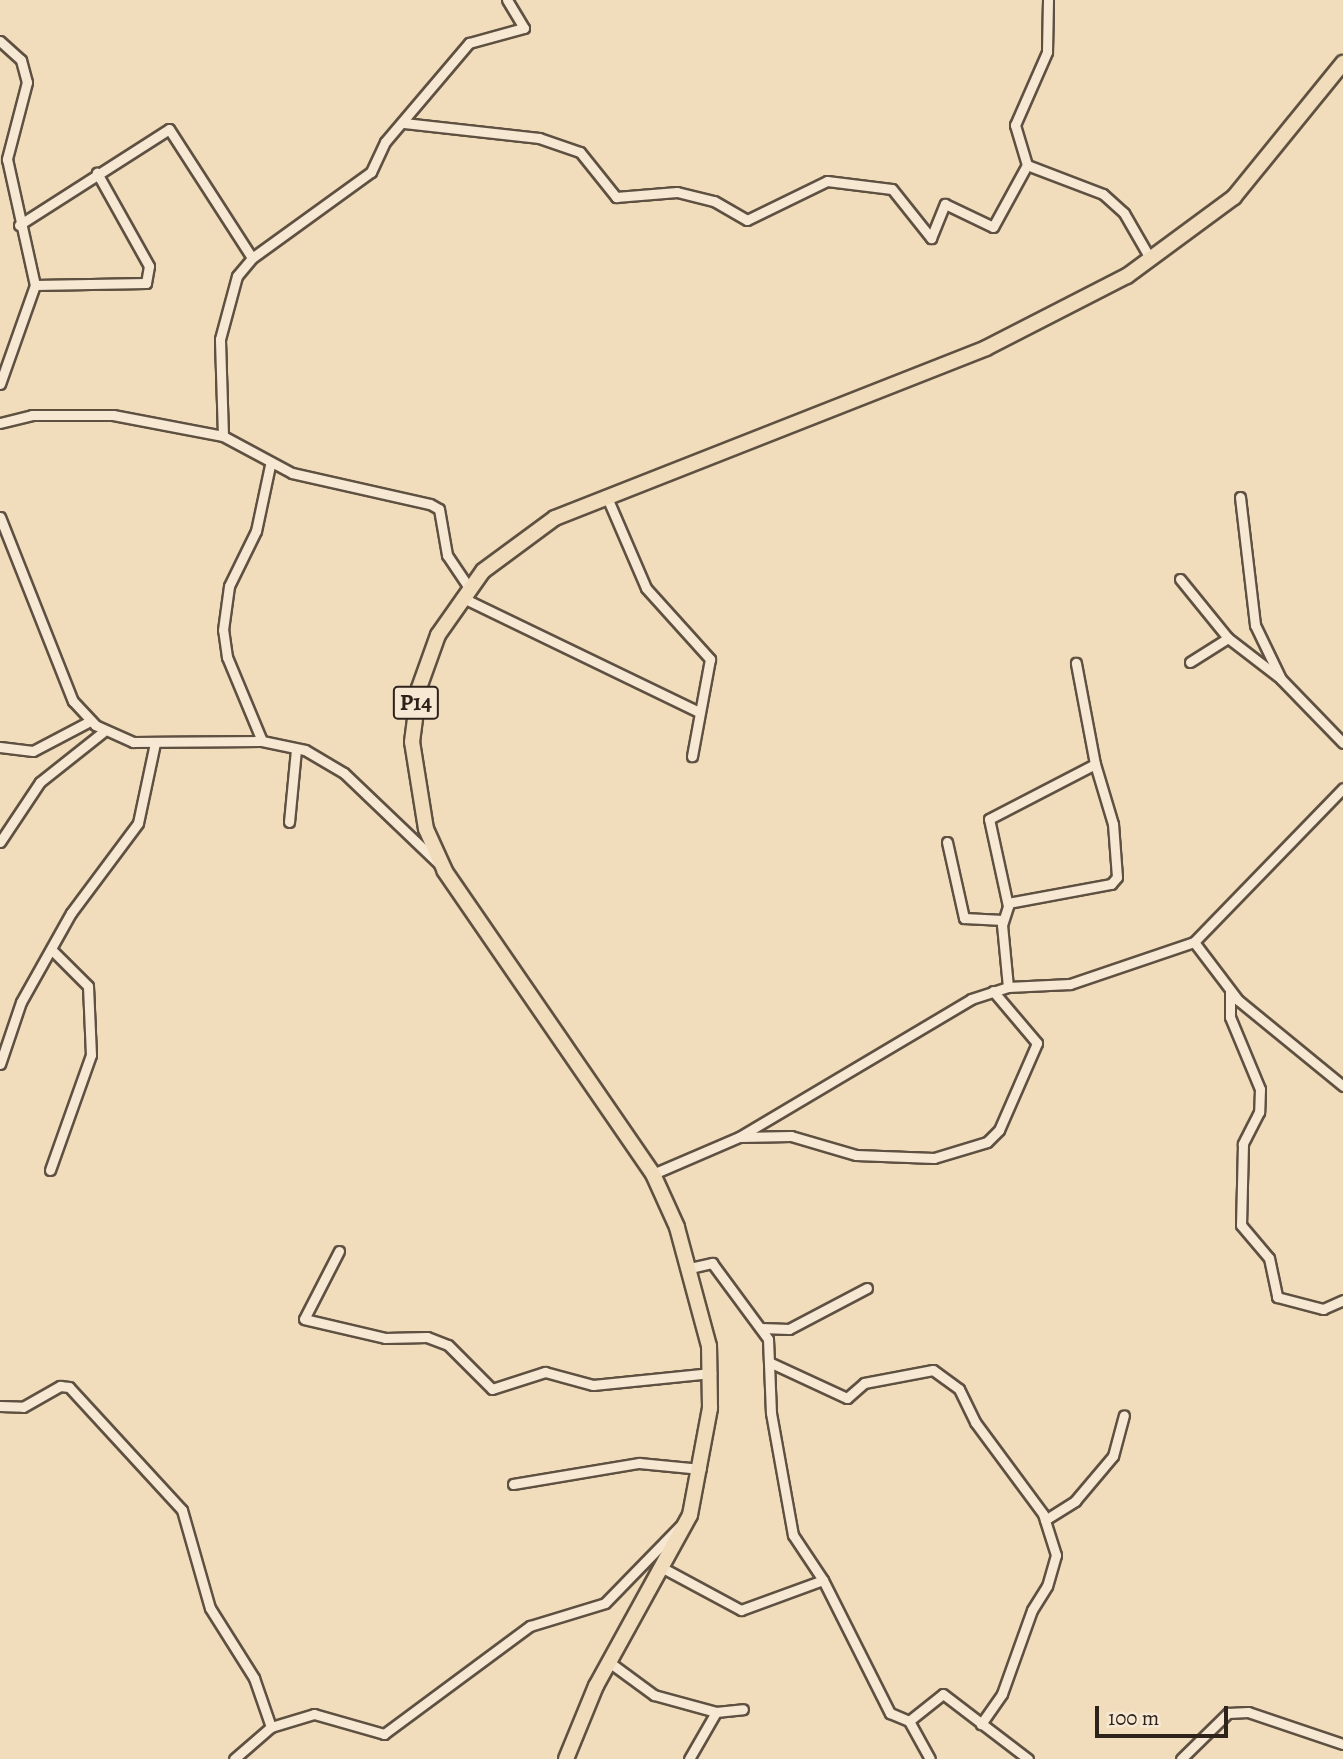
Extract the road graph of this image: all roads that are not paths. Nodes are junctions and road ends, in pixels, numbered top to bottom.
1 (508, 0) edge
2 (1048, 0) edge
3 (0, 41) edge
4 (1343, 63) edge
5 (404, 122) junction
6 (1027, 165) junction
7 (97, 173) junction
8 (19, 225) junction
9 (252, 258) junction
10 (1152, 260) junction
11 (35, 285) junction
12 (0, 384) edge
13 (0, 423) edge
14 (223, 436) junction
15 (270, 464) junction
16 (606, 495) junction
17 (1240, 497) dead end
18 (0, 517) edge
19 (1180, 579) dead end
20 (465, 593) junction
21 (1228, 638) junction
22 (1190, 662) dead end
23 (1076, 663) dead end
24 (1281, 679) junction
25 (699, 712) junction
26 (90, 721) junction
27 (103, 732) junction
28 (262, 741) junction
29 (155, 743) junction
30 (1343, 743) edge
31 (0, 747) edge
32 (296, 748) junction
33 (692, 756) dead end
34 (1095, 764) junction
35 (1343, 788) edge
36 (289, 822) dead end
37 (0, 842) edge
38 (947, 842) dead end
39 (445, 871) junction
40 (1008, 903) junction
41 (1003, 920) junction
42 (1194, 942) junction
43 (54, 952) junction
44 (1008, 986) junction
45 (993, 991) junction
46 (1230, 992) junction
47 (0, 1064) edge
48 (1343, 1086) edge
49 (739, 1137) junction
50 (50, 1170) dead end
51 (653, 1174) junction
52 (340, 1251) dead end
53 (690, 1268) junction
54 (867, 1288) dead end
55 (1343, 1300) edge
56 (761, 1328) junction
57 (769, 1362) junction
58 (710, 1373) junction
59 (0, 1406) edge
60 (1124, 1415) dead end
61 (701, 1469) junction
62 (513, 1484) dead end
63 (690, 1515) junction
64 (1045, 1520) junction
65 (661, 1567) junction
66 (823, 1580) junction
67 (609, 1662) junction
68 (743, 1709) dead end
69 (716, 1712) junction
70 (909, 1721) junction
71 (981, 1724) junction
72 (271, 1727) junction
73 (1342, 1743) edge
74 (234, 1759) edge
75 (566, 1759) edge
76 (689, 1759) edge
77 (930, 1759) edge
78 (1028, 1759) edge
79 (1181, 1759) edge

1 - 5 street
2 - 6 street
3 - 8 street
4 - 10 main road, P14
5 - 6 street
5 - 9 street
6 - 10 street
7 - 8 street
7 - 9 street
7 - 11 street
8 - 11 street
9 - 14 street
10 - 16 main road, P14
11 - 12 street
13 - 14 street
14 - 15 street
15 - 20 street
15 - 28 street
16 - 20 main road, P14
16 - 25 street
17 - 24 street
18 - 26 street
19 - 21 street
20 - 25 street
20 - 39 main road, P14
21 - 22 street
21 - 24 street
23 - 34 street
24 - 30 street
25 - 33 street
26 - 27 street
26 - 31 street
27 - 29 street
27 - 37 street
28 - 29 street
28 - 32 street
29 - 43 street
32 - 36 street
32 - 39 street
34 - 40 street
34 - 40 street
35 - 42 street
38 - 41 street
39 - 51 main road, P14
40 - 41 street
41 - 44 street
42 - 44 street
42 - 46 street
43 - 47 street
43 - 50 street
44 - 45 street
45 - 49 street
45 - 49 street
46 - 48 street
46 - 55 street
49 - 51 street
51 - 53 main road, P14
52 - 58 street
53 - 56 street
53 - 58 main road, P14
54 - 56 street
56 - 57 street
57 - 64 street
57 - 66 street
58 - 61 main road, P14
59 - 72 street
60 - 64 street
61 - 62 street
61 - 63 main road, P14
63 - 65 main road, P14
63 - 72 street
64 - 71 street
65 - 66 street
65 - 67 main road, P14
66 - 70 street
67 - 69 street
67 - 75 main road, P14
68 - 69 street
69 - 76 street
70 - 71 street
70 - 77 street
71 - 78 street
72 - 74 street
73 - 79 street

